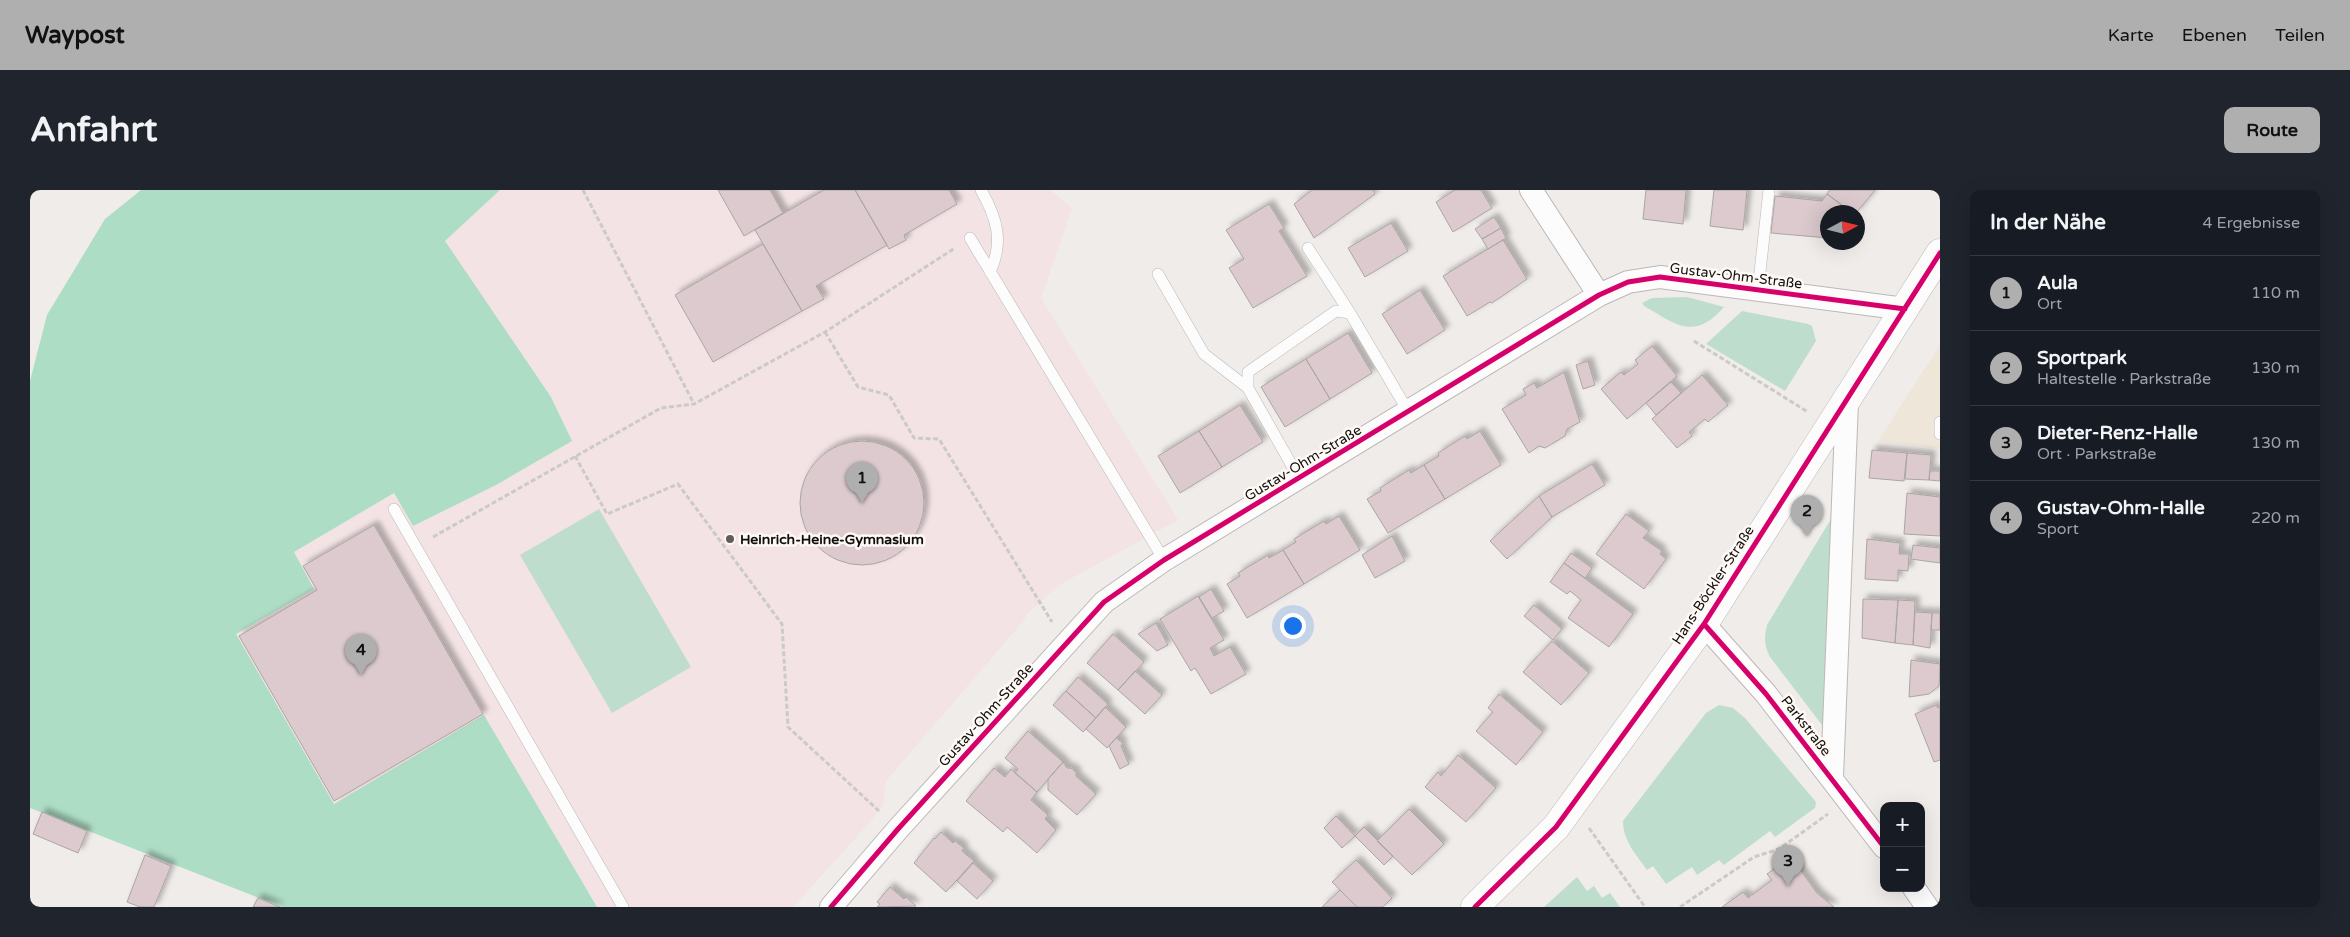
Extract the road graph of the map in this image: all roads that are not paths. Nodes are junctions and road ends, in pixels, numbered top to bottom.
1 (981, 190) edge
2 (1532, 190) edge
3 (1769, 190) edge
4 (970, 238) road end
5 (1308, 248) dead end
6 (1940, 253) edge
7 (990, 272) junction
8 (1158, 274) dead end
9 (1758, 290) junction
10 (1599, 294) junction
11 (1905, 309) junction
12 (1350, 313) junction
13 (1248, 388) junction
14 (1847, 402) junction
15 (1408, 411) junction
16 (1940, 422) edge
17 (1940, 434) edge
18 (1299, 478) junction
19 (394, 509) dead end
20 (1164, 560) junction
21 (1704, 624) junction
22 (1832, 778) junction
23 (1880, 842) edge
24 (1917, 892) edge
25 (623, 907) edge
26 (831, 907) edge
27 (1475, 907) edge
28 (1927, 907) edge

1 - 7 lane
2 - 10 street
3 - 9 lane
4 - 7 lane
5 - 12 lane
6 - 11 main road, Hans-Böckler-Straße
7 - 20 lane
8 - 13 lane
9 - 10 street, Gustav-Ohm-Straße
9 - 11 street, Gustav-Ohm-Straße
10 - 15 street, Gustav-Ohm-Straße
11 - 14 main road, Hans-Böckler-Straße
12 - 13 lane
12 - 15 lane
13 - 18 lane
14 - 21 main road, Hans-Böckler-Straße
14 - 22 street, Parkstraße
15 - 18 street, Gustav-Ohm-Straße
16 - 17 lane
18 - 20 street, Gustav-Ohm-Straße
19 - 25 lane
20 - 26 street, Gustav-Ohm-Straße
21 - 22 street, Parkstraße
21 - 27 main road, Hans-Böckler-Straße
22 - 23 street, Parkstraße
24 - 28 street

